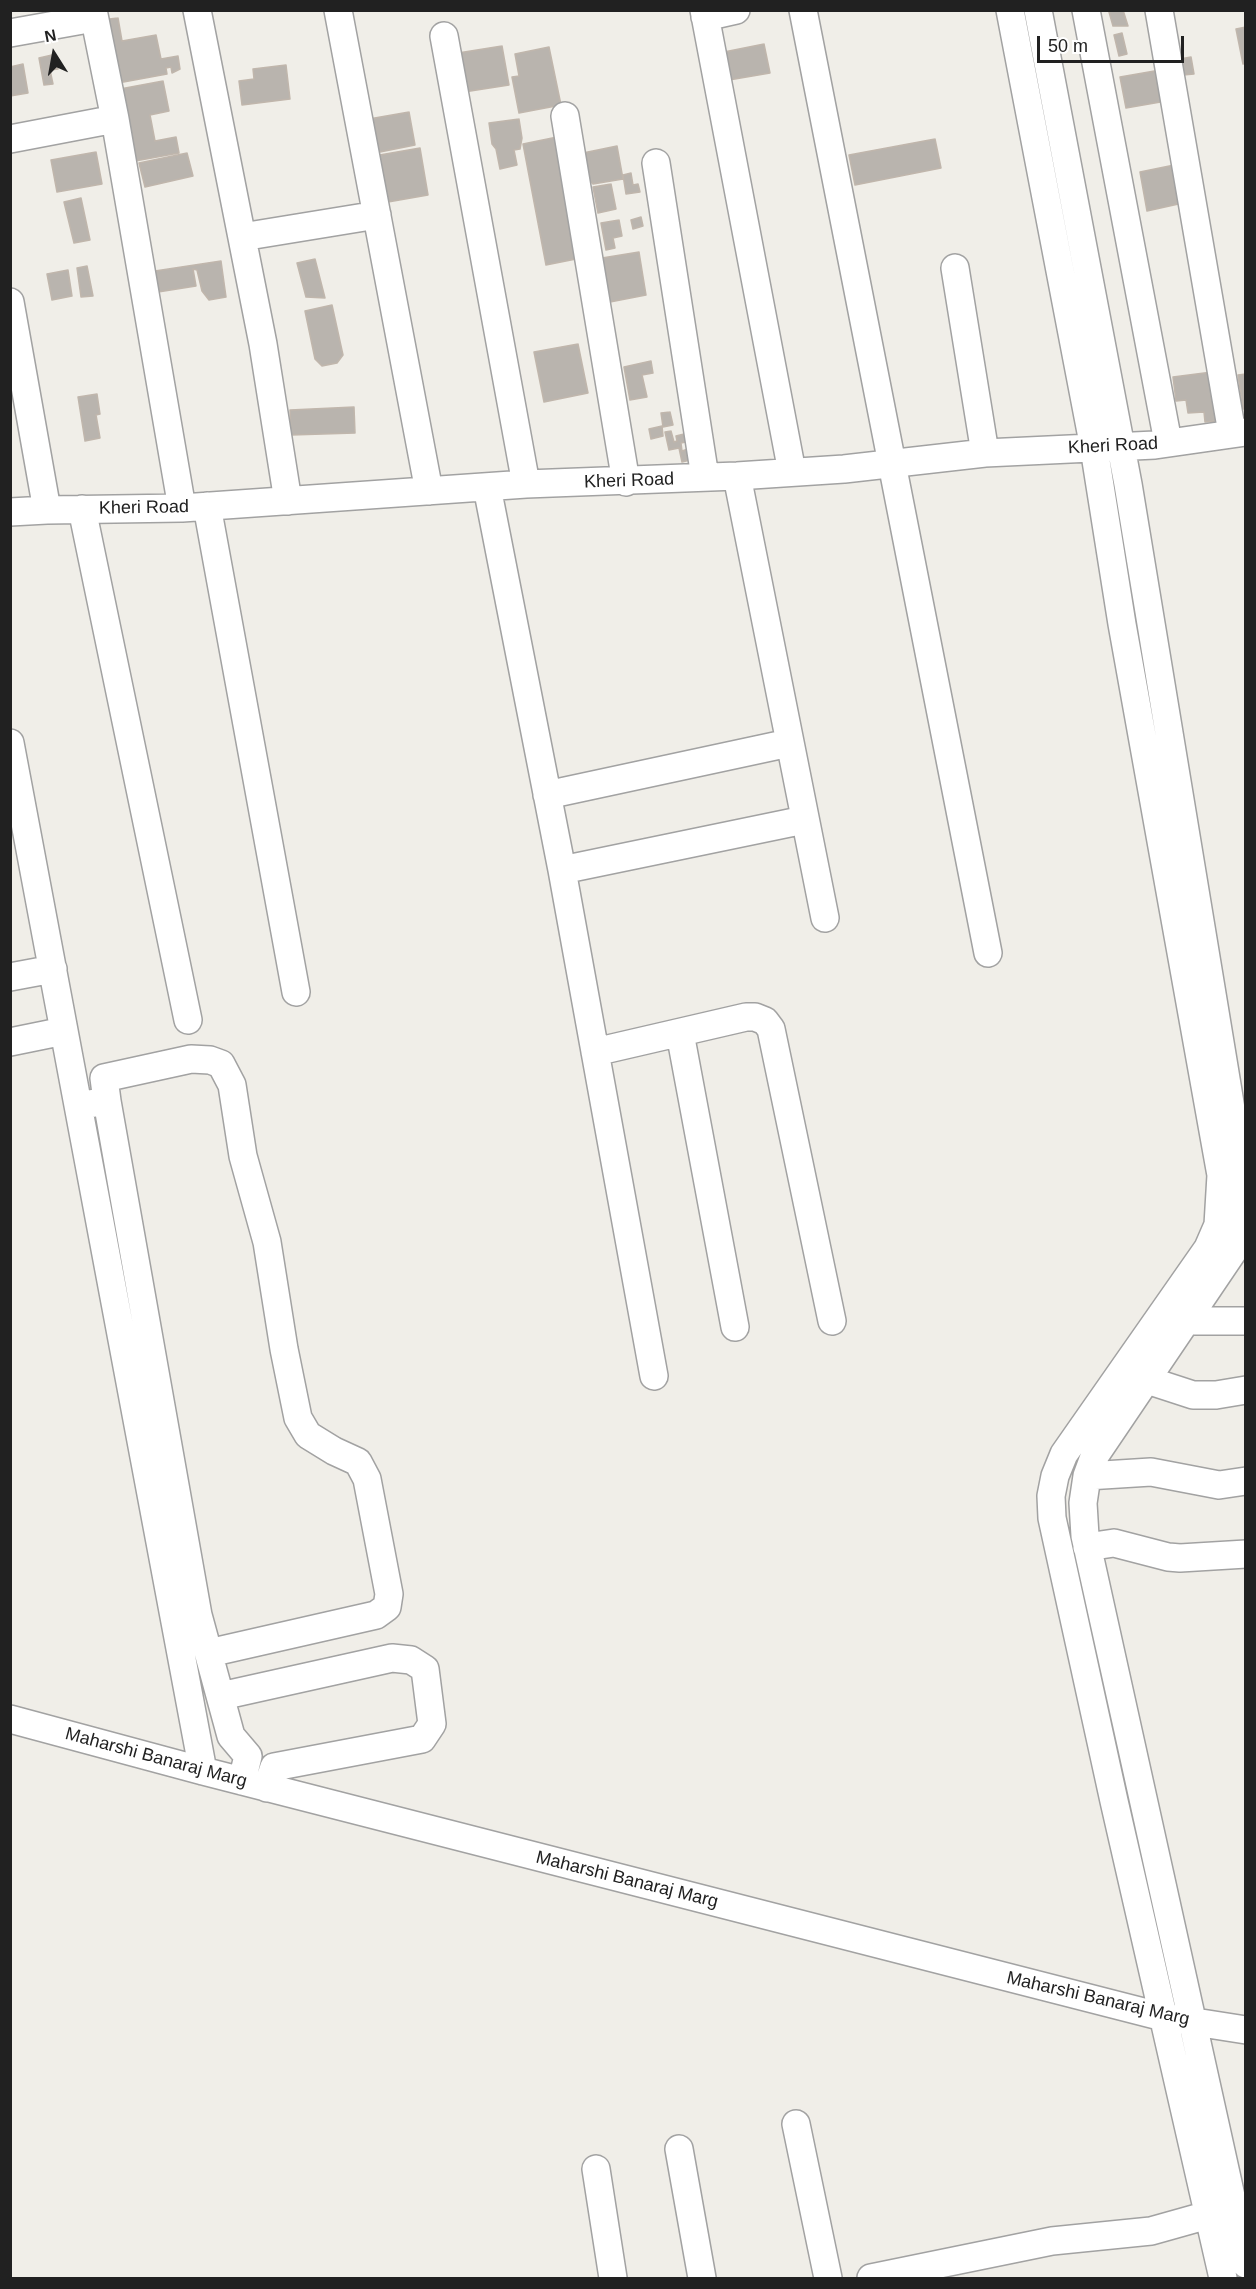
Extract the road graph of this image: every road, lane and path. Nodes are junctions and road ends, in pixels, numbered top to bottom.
1 (197, 10) edge
2 (338, 10) edge
3 (736, 10) edge
4 (803, 10) edge
5 (1010, 10) edge
6 (1038, 10) edge
7 (1086, 10) edge
8 (1159, 10) edge
9 (93, 14) edge
10 (705, 14) edge
11 (10, 33) edge
12 (444, 36) dead end
13 (565, 116) dead end
14 (115, 119) junction
15 (10, 139) edge
16 (656, 163) dead end
17 (377, 214) junction
18 (242, 237) junction
19 (955, 268) dead end
20 (10, 302) edge
21 (1239, 433) edge
22 (1168, 442) junction
23 (1121, 446) junction
24 (1094, 448) junction
25 (985, 453) junction
26 (891, 464) junction
27 (792, 472) junction
28 (737, 476) junction
29 (705, 477) junction
30 (626, 482) junction
31 (526, 484) junction
32 (487, 487) junction
33 (429, 492) junction
34 (288, 501) junction
35 (194, 507) junction
36 (82, 509) junction
37 (47, 510) junction
38 (10, 512) edge
39 (10, 743) edge
40 (789, 743) junction
41 (547, 795) junction
42 (804, 820) junction
43 (562, 870) junction
44 (825, 918) dead end
45 (988, 953) dead end
46 (52, 969) junction
47 (10, 977) edge
48 (296, 992) dead end
49 (188, 1020) dead end
50 (64, 1031) junction
51 (680, 1033) junction
52 (10, 1042) edge
53 (595, 1052) junction
54 (106, 1097) junction
55 (79, 1106) junction
56 (1240, 1130) edge
57 (832, 1321) dead end
58 (1187, 1321) junction
59 (1245, 1321) edge
60 (735, 1327) dead end
61 (654, 1376) dead end
62 (1147, 1380) junction
63 (1245, 1390) edge
64 (1087, 1476) junction
65 (1245, 1481) edge
66 (1087, 1547) junction
67 (1245, 1554) edge
68 (209, 1653) junction
69 (221, 1696) junction
70 (10, 1719) edge
71 (203, 1771) junction
72 (255, 1785) junction
73 (1163, 2017) junction
74 (1192, 2021) junction
75 (1245, 2030) edge
76 (796, 2124) dead end
77 (679, 2149) dead end
78 (596, 2169) dead end
79 (1208, 2215) junction
80 (1245, 2264) edge
81 (614, 2278) edge
82 (702, 2278) edge
83 (828, 2278) edge
84 (871, 2278) edge
85 (1223, 2278) edge

1 - 18 street
2 - 17 street
3 - 10 street
4 - 26 street
5 - 24 street
6 - 23 street
7 - 22 street
8 - 21 street
9 - 11 street
9 - 14 street
10 - 27 street
12 - 31 street
13 - 30 street
14 - 15 street
14 - 35 street
16 - 29 street
17 - 18 street
17 - 33 street
18 - 34 street
19 - 25 street
20 - 37 street
21 - 22 street, Kheri Road
22 - 23 street, Kheri Road
23 - 24 street, Kheri Road
23 - 56 street
24 - 25 street, Kheri Road
24 - 73 street
25 - 26 street, Kheri Road
26 - 27 street, Kheri Road
26 - 45 street
27 - 28 street, Kheri Road
28 - 29 street, Kheri Road
28 - 40 street
29 - 30 street, Kheri Road
30 - 31 street, Kheri Road
31 - 32 street, Kheri Road
32 - 33 street, Kheri Road
32 - 41 street
33 - 34 street, Kheri Road
34 - 35 street, Kheri Road
35 - 36 street, Kheri Road
35 - 48 street
36 - 37 street, Kheri Road
36 - 49 street
37 - 38 street, Kheri Road
39 - 46 street
40 - 41 street
40 - 42 street
41 - 43 street
42 - 43 street
42 - 44 street
43 - 53 street
46 - 47 street
46 - 50 street
50 - 52 street
50 - 55 street
51 - 53 street
51 - 57 street
51 - 60 street
53 - 61 street
54 - 55 street
54 - 68 street
54 - 68 street
55 - 71 street
56 - 58 street
58 - 59 street
58 - 62 street
62 - 63 street
62 - 64 street
64 - 65 street
64 - 66 street
66 - 67 street
66 - 74 street
68 - 69 street
69 - 72 street
69 - 72 street
70 - 71 street, Maharshi Banaraj Marg
71 - 72 street, Maharshi Banaraj Marg
72 - 73 street, Maharshi Banaraj Marg
73 - 74 street, Maharshi Banaraj Marg
73 - 79 street
74 - 75 street, Maharshi Banaraj Marg
74 - 80 street
76 - 83 street
77 - 82 street
78 - 81 street
79 - 84 street
79 - 85 street

